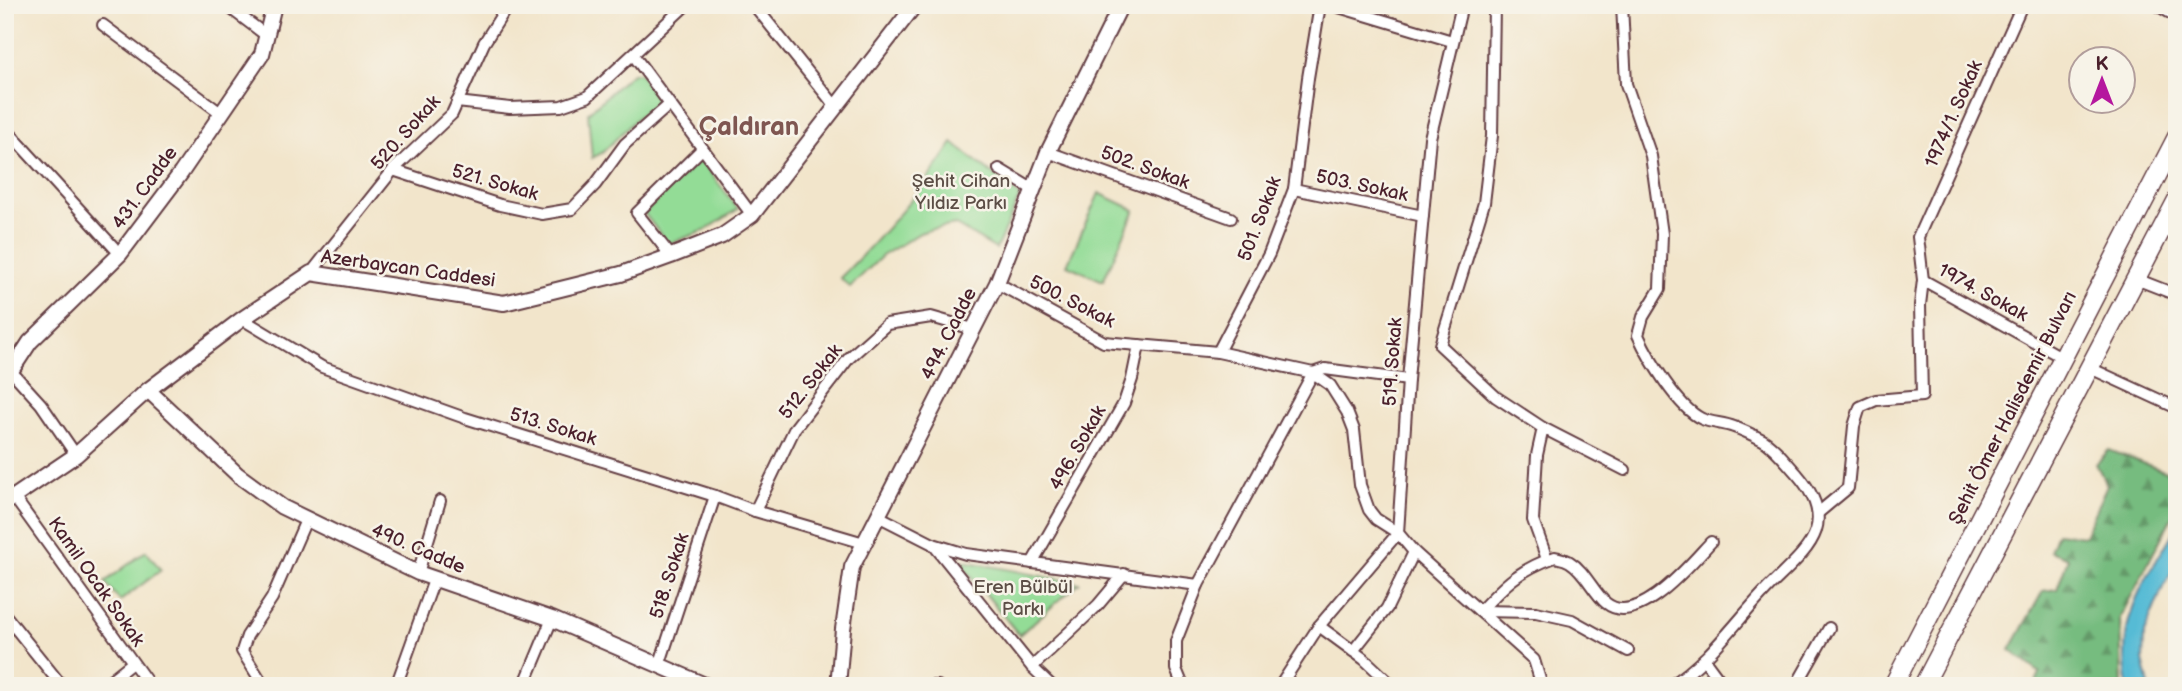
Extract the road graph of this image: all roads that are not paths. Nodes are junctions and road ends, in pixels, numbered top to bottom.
1 (226, 5) edge
2 (274, 5) edge
3 (508, 5) edge
4 (686, 5) edge
5 (754, 5) edge
6 (915, 5) edge
7 (1121, 5) edge
8 (1320, 5) edge
9 (1332, 5) edge
10 (1462, 5) edge
11 (1494, 5) edge
12 (1622, 5) edge
13 (2022, 5) edge
14 (2157, 5) edge
15 (2177, 17) edge
16 (103, 25) dead end
17 (267, 36) junction
18 (1452, 41) junction
19 (634, 56) junction
20 (457, 102) junction
21 (669, 105) junction
22 (836, 107) junction
23 (222, 114) junction
24 (5, 128) edge
25 (2175, 139) edge
26 (702, 149) junction
27 (1048, 152) junction
28 (999, 169) dead end
29 (393, 170) junction
30 (1032, 189) junction
31 (1294, 189) junction
32 (2177, 200) edge
33 (752, 215) junction
34 (1423, 216) junction
35 (1231, 218) dead end
36 (120, 254) junction
37 (671, 256) junction
38 (311, 273) junction
39 (2136, 279) junction
40 (1923, 280) junction
41 (997, 283) junction
42 (2177, 295) edge
43 (242, 318) junction
44 (973, 329) junction
45 (1139, 345) junction
46 (5, 347) edge
47 (1218, 352) junction
48 (2063, 358) junction
49 (2090, 368) junction
50 (8, 372) edge
51 (1313, 373) junction
52 (1408, 380) junction
53 (148, 390) junction
54 (2177, 408) edge
55 (1544, 428) junction
56 (76, 455) junction
57 (1625, 470) dead end
58 (715, 496) junction
59 (10, 500) edge
60 (440, 501) dead end
61 (754, 511) junction
62 (1818, 513) junction
63 (878, 516) junction
64 (306, 520) junction
65 (1398, 533) junction
66 (1711, 542) dead end
67 (864, 543) junction
68 (933, 544) junction
69 (1414, 552) junction
70 (1547, 559) junction
71 (1032, 563) junction
72 (418, 573) junction
73 (1124, 574) junction
74 (434, 580) junction
75 (1198, 585) junction
76 (1480, 611) junction
77 (5, 615) edge
78 (552, 619) junction
79 (1319, 626) junction
80 (1829, 628) dead end
81 (1353, 651) junction
82 (1628, 651) dead end
83 (1704, 659) junction
84 (132, 663) junction
85 (659, 666) junction
86 (1032, 667) junction
87 (1391, 685) edge
88 (62, 686) edge
89 (103, 686) edge
90 (150, 686) edge
91 (264, 686) edge
92 (396, 686) edge
93 (524, 686) edge
94 (707, 686) edge
95 (838, 686) edge
96 (894, 686) edge
97 (938, 686) edge
98 (1052, 686) edge
99 (1183, 686) edge
100 (1280, 686) edge
101 (1542, 686) edge
102 (1670, 686) edge
103 (1724, 686) edge
104 (1796, 686) edge
105 (1893, 686) edge
106 (1923, 686) edge

1 - 17 street
2 - 17 street, 431. Cadde
3 - 20 street, 520. Sokak
4 - 19 street
5 - 22 street
6 - 22 street, Azerbaycan Caddesi
7 - 27 street, 494. Cadde
8 - 31 street, 501. Sokak
9 - 18 street
10 - 18 street, 519. Sokak
11 - 55 street
12 - 62 street
13 - 40 street, 1974/1. Sokak
14 - 15 street
16 - 23 street
17 - 23 street, 431. Cadde
18 - 34 street, 519. Sokak
19 - 20 street
19 - 21 street
20 - 29 street, 520. Sokak
21 - 26 street
21 - 29 street, 521. Sokak
22 - 33 street, Azerbaycan Caddesi
23 - 36 street, 431. Cadde
24 - 36 street
25 - 48 highway, Şehit Ömer Halisdemir Bulvarı
26 - 33 street
26 - 37 street
27 - 30 street, 494. Cadde
27 - 35 street, 502. Sokak
28 - 30 street
29 - 38 street, 520. Sokak
30 - 41 street, 494. Cadde
31 - 34 street, 503. Sokak
31 - 47 street, 501. Sokak
32 - 39 highway
33 - 37 street, Azerbaycan Caddesi
34 - 52 street, 519. Sokak
36 - 50 street, 431. Cadde
37 - 38 street, Azerbaycan Caddesi
38 - 43 street, Azerbaycan Caddesi
39 - 42 street
39 - 49 highway
40 - 48 street, 1974. Sokak
40 - 62 street
41 - 44 street, 494. Cadde
41 - 45 street, 500. Sokak
43 - 53 street, Azerbaycan Caddesi
43 - 58 street, 513. Sokak
44 - 61 street, 512. Sokak
44 - 63 street, 494. Cadde
45 - 47 street, 500. Sokak
45 - 71 street, 496. Sokak
46 - 50 street
47 - 51 street
48 - 105 highway, Şehit Ömer Halisdemir Bulvarı
49 - 54 street
49 - 106 highway
50 - 56 street
51 - 52 street
51 - 65 street
51 - 75 street
52 - 65 street, 519. Sokak
53 - 56 street, Azerbaycan Caddesi
53 - 64 street, 490. Cadde
55 - 57 street
55 - 70 street
56 - 59 street, Azerbaycan Caddesi
58 - 61 street, 513. Sokak
58 - 85 street, 518. Sokak
59 - 84 street, Kamil Ocak Sokak
60 - 72 street
61 - 67 street, 513. Sokak
62 - 83 street
63 - 67 street, 494. Cadde
63 - 68 street
64 - 72 street, 490. Cadde
64 - 91 street
65 - 69 street
65 - 79 street
66 - 70 street
67 - 95 street, 494. Cadde
68 - 71 street
68 - 86 street
69 - 76 street
69 - 81 street
70 - 76 street
71 - 73 street
72 - 74 street, 490. Cadde
73 - 75 street
73 - 86 street
74 - 78 street, 490. Cadde
74 - 92 street
75 - 99 street
76 - 82 street
76 - 101 street
77 - 88 street
78 - 85 street, 490. Cadde
78 - 93 street
79 - 81 street
79 - 100 street
80 - 104 street
81 - 87 street
83 - 102 street
83 - 103 street
84 - 89 street
84 - 90 street, Kamil Ocak Sokak
85 - 94 street, 490. Cadde
86 - 98 street
96 - 97 street

